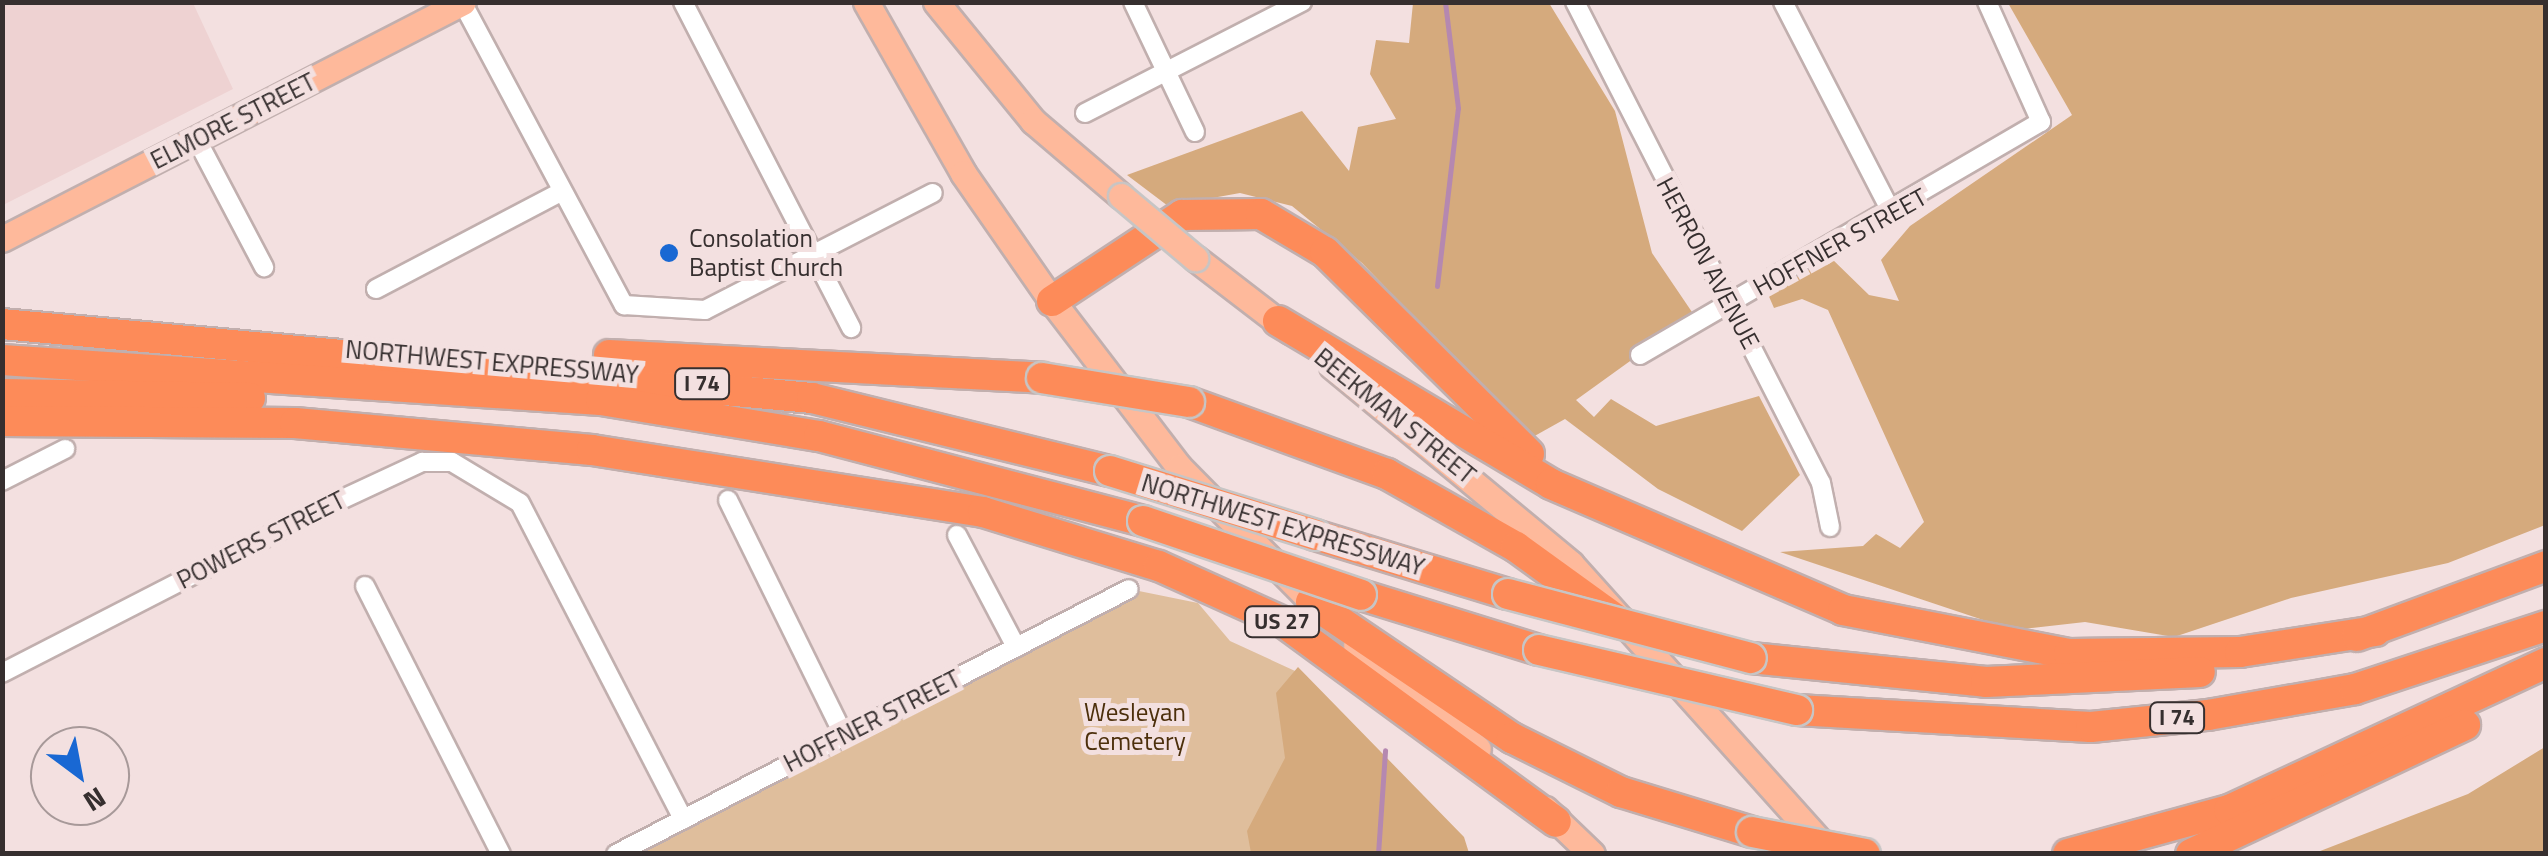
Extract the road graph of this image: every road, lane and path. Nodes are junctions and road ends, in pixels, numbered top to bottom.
1 (683, 2) edge
2 (866, 2) edge
3 (936, 2) edge
4 (1134, 2) edge
5 (1302, 2) edge
6 (1575, 2) edge
7 (1783, 2) edge
8 (1987, 2) edge
9 (462, 3) edge
10 (1164, 73) junction
11 (1085, 113) dead end
12 (1195, 132) dead end
13 (197, 140) junction
14 (561, 192) junction
15 (933, 192) dead end
16 (1892, 213) junction
17 (2, 239) edge
18 (814, 254) junction
19 (264, 267) dead end
20 (376, 289) dead end
21 (1052, 301) junction
22 (1730, 303) junction
23 (1278, 321) junction
24 (2, 324) edge
25 (851, 328) dead end
26 (286, 343) junction
27 (1640, 355) dead end
28 (2, 360) edge
29 (438, 390) junction
30 (2, 394) edge
31 (2, 403) edge
32 (2, 421) edge
33 (156, 422) junction
34 (64, 450) dead end
35 (2, 482) edge
36 (728, 500) dead end
37 (1596, 503) junction
38 (960, 521) junction
39 (1830, 528) dead end
40 (2546, 566) edge
41 (365, 586) dead end
42 (1129, 589) dead end
43 (1311, 602) junction
44 (2546, 626) edge
45 (2375, 631) junction
46 (1640, 636) junction
47 (1016, 646) junction
48 (2546, 663) edge
49 (2, 673) edge
50 (2546, 678) edge
51 (844, 736) junction
52 (683, 819) junction
53 (1556, 822) junction
54 (502, 854) edge
55 (616, 854) edge
56 (1592, 854) edge
57 (1831, 854) edge
58 (1864, 854) edge
59 (2068, 854) edge
60 (2192, 854) edge

1 - 18 street
2 - 21 main road
3 - 23 main road, BEEKMAN STREET, bridge
4 - 10 street
5 - 10 street
6 - 22 street, HERRON AVENUE
7 - 16 street
8 - 16 street, HOFFNER STREET
9 - 13 main road, ELMORE STREET
9 - 14 street
10 - 11 street
10 - 12 street
13 - 17 main road, ELMORE STREET
13 - 19 street
14 - 18 street
14 - 20 street
15 - 18 street
16 - 22 street, HOFFNER STREET
18 - 25 street
21 - 37 highway
21 - 43 main road
22 - 27 street, HOFFNER STREET
22 - 39 street, HERRON AVENUE
23 - 37 highway
23 - 46 main road, BEEKMAN STREET
24 - 26 highway, NORTHWEST EXPRESSWAY / I 74
26 - 45 highway, NORTHWEST EXPRESSWAY / I 74, bridge
26 - 46 highway, bridge
28 - 29 highway, NORTHWEST EXPRESSWAY / I 74
29 - 30 highway
29 - 44 highway, NORTHWEST EXPRESSWAY / I 74, bridge
31 - 33 highway
32 - 33 highway
33 - 38 highway
34 - 35 street
36 - 51 street
37 - 45 highway
38 - 47 street
38 - 53 highway, US 27
40 - 45 highway, NORTHWEST EXPRESSWAY / I 74
41 - 54 street
42 - 47 street, HOFFNER STREET
43 - 53 main road
43 - 58 highway, bridge
46 - 57 main road, BEEKMAN STREET
47 - 51 street, HOFFNER STREET
48 - 59 highway
49 - 52 street, POWERS STREET
50 - 60 highway
51 - 52 street, HOFFNER STREET
52 - 55 street, HOFFNER STREET
53 - 56 main road, US 27

